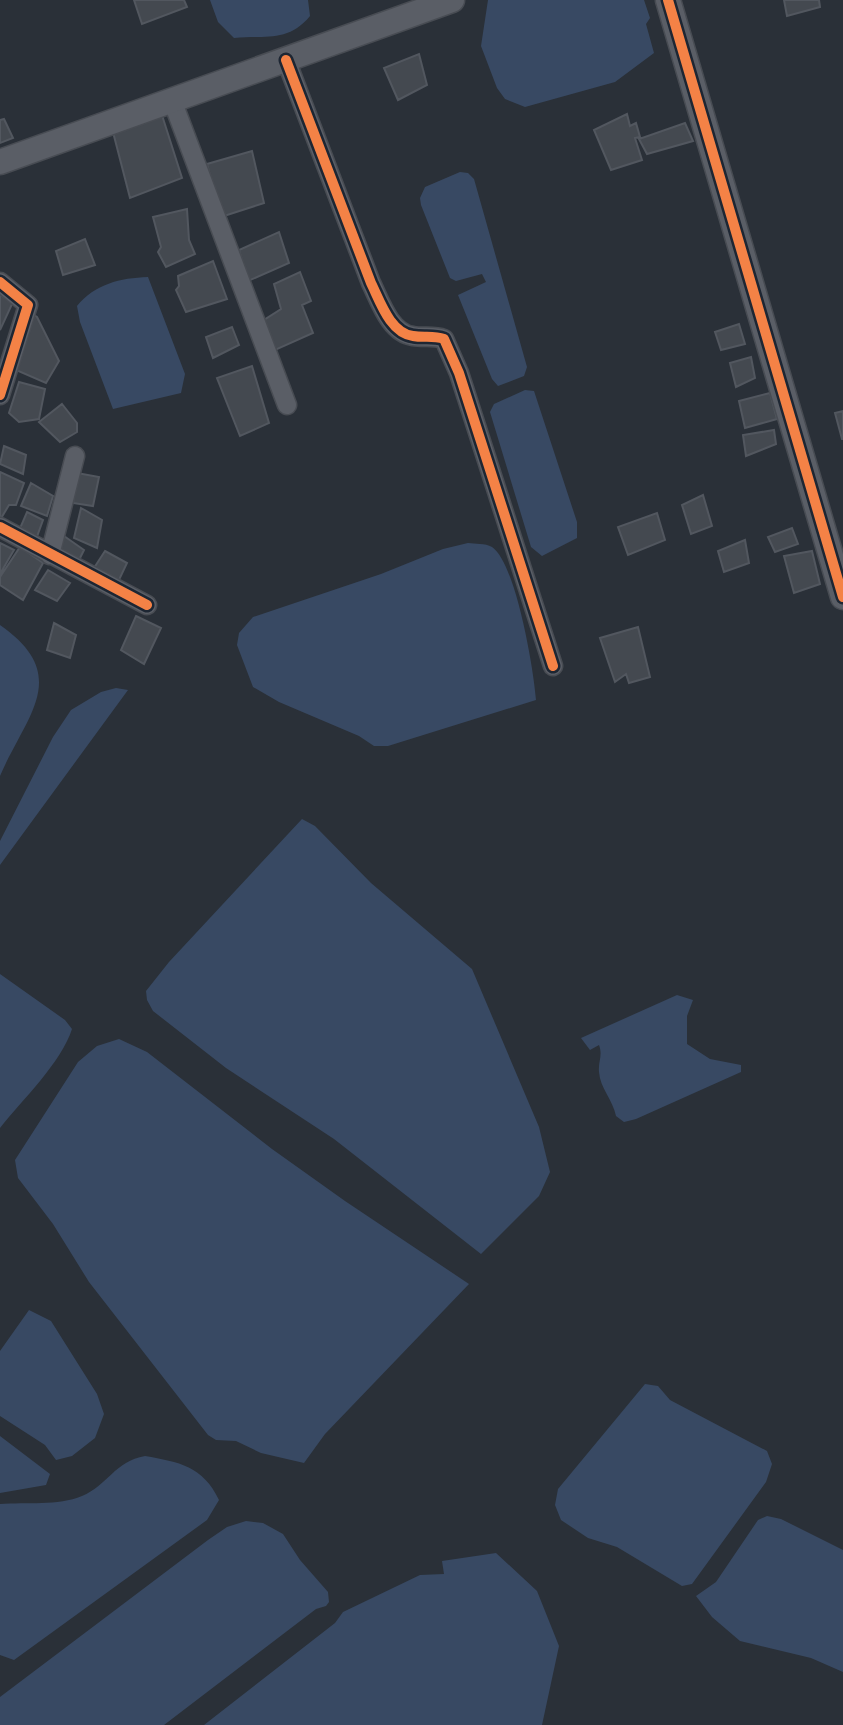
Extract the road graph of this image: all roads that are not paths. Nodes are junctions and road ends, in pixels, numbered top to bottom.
1 (452, 0) edge
2 (668, 0) edge
3 (286, 60) junction
4 (172, 100) junction
5 (0, 162) edge
6 (0, 282) edge
7 (0, 395) edge
8 (287, 405) dead end
9 (75, 456) dead end
10 (0, 527) edge
11 (50, 555) junction
12 (843, 597) edge
13 (147, 605) dead end
14 (553, 666) dead end

1 - 3 street
2 - 12 street
3 - 4 street
3 - 14 street
4 - 5 street
4 - 8 street
6 - 7 street
9 - 11 street
10 - 11 street
11 - 13 street

